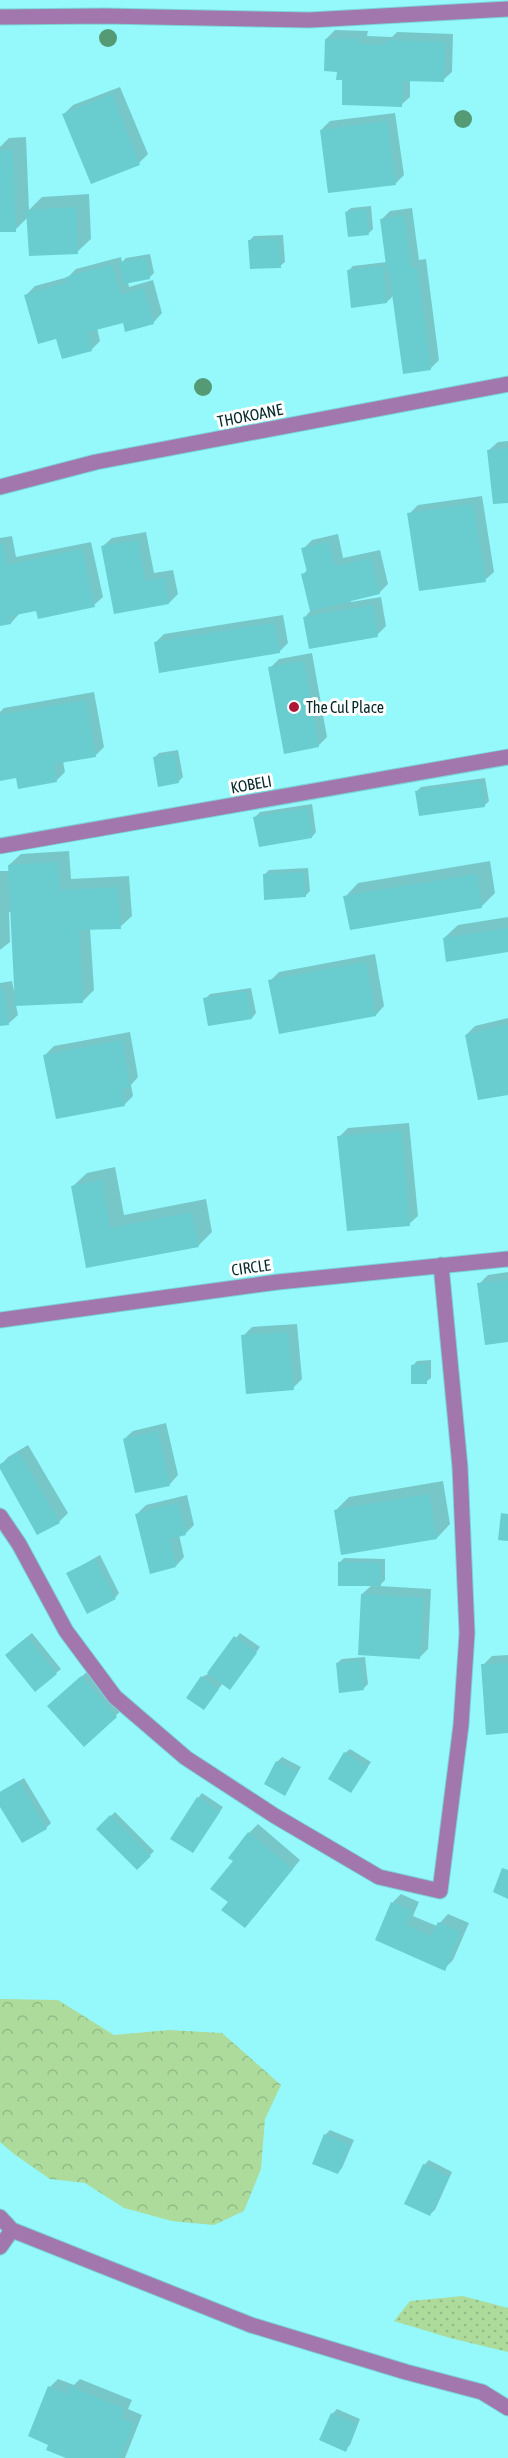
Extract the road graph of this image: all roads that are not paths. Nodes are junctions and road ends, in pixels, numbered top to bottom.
1 (508, 9) edge
2 (0, 17) edge
3 (508, 384) edge
4 (0, 487) edge
5 (508, 757) edge
6 (0, 846) edge
7 (508, 1260) edge
8 (441, 1265) junction
9 (0, 1320) edge
10 (0, 1516) edge
11 (0, 2217) edge
12 (12, 2230) junction
13 (0, 2247) edge
14 (508, 2408) edge

1 - 2 street
3 - 4 street, THOKOANE
5 - 6 street, KOBELI
7 - 8 street, CIRCLE
8 - 9 street, CIRCLE
8 - 10 street
11 - 12 street
12 - 13 street
12 - 14 street

